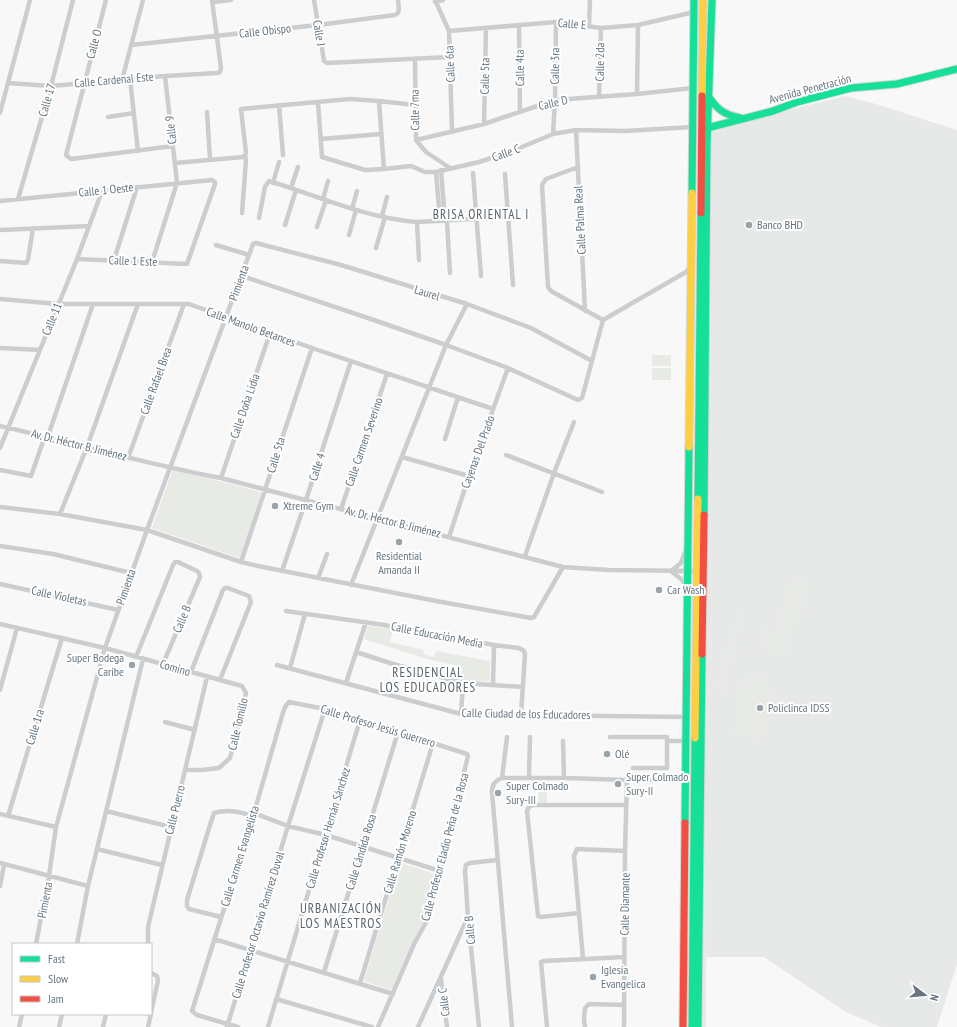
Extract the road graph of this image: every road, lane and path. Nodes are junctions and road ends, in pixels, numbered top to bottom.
1 (30, 0) edge
2 (73, 0) edge
3 (106, 0) edge
4 (143, 0) edge
5 (231, 0) edge
6 (314, 0) edge
7 (398, 0) edge
8 (443, 0) edge
9 (590, 0) edge
10 (694, 0) edge
11 (703, 0) edge
12 (712, 0) edge
13 (212, 1) edge
14 (435, 1) edge
15 (694, 12) junction
16 (556, 22) junction
17 (318, 25) junction
18 (519, 25) junction
19 (638, 25) junction
20 (589, 26) junction
21 (486, 28) junction
22 (601, 28) junction
23 (449, 31) junction
24 (216, 37) junction
25 (131, 45) junction
26 (450, 57) junction
27 (415, 60) junction
28 (957, 69) edge
29 (165, 76) junction
30 (130, 79) junction
31 (122, 80) junction
32 (84, 83) junction
33 (8, 84) junction
34 (51, 86) junction
35 (693, 88) junction
36 (637, 94) junction
37 (708, 96) junction
38 (599, 97) junction
39 (555, 100) junction
40 (379, 101) junction
41 (318, 102) junction
42 (279, 105) junction
43 (415, 106) junction
44 (207, 112) dead end
45 (520, 112) junction
46 (0, 113) edge
47 (134, 113) junction
48 (108, 117) dead end
49 (742, 118) junction
50 (484, 124) junction
51 (692, 127) junction
52 (704, 127) junction
53 (576, 130) junction
54 (452, 132) junction
55 (381, 134) junction
56 (553, 134) junction
57 (321, 139) junction
58 (416, 140) junction
59 (173, 146) junction
60 (138, 151) junction
61 (245, 155) junction
62 (282, 155) dead end
63 (210, 159) junction
64 (279, 162) dead end
65 (175, 163) junction
66 (298, 167) dead end
67 (578, 167) junction
68 (450, 168) junction
69 (384, 169) junction
70 (441, 170) junction
71 (436, 172) junction
72 (473, 173) dead end
73 (505, 174) dead end
74 (328, 181) dead end
75 (177, 183) junction
76 (273, 183) junction
77 (137, 187) junction
78 (294, 189) junction
79 (102, 190) junction
80 (357, 191) dead end
81 (387, 197) dead end
82 (18, 199) junction
83 (324, 199) junction
84 (0, 201) edge
85 (354, 209) junction
86 (242, 213) dead end
87 (383, 216) junction
88 (508, 217) junction
89 (259, 218) dead end
90 (476, 219) junction
91 (444, 221) junction
92 (417, 222) junction
93 (285, 225) dead end
94 (89, 226) junction
95 (318, 227) dead end
96 (33, 228) junction
97 (1, 230) dead end
98 (349, 235) dead end
99 (256, 243) joint
100 (216, 245) dead end
101 (376, 248) dead end
102 (249, 255) junction
103 (77, 259) junction
104 (0, 260) edge
105 (114, 260) junction
106 (419, 260) dead end
107 (152, 262) junction
108 (189, 262) joint
109 (691, 266) junction
110 (450, 273) dead end
111 (242, 276) junction
112 (481, 276) dead end
113 (513, 284) dead end
114 (0, 299) edge
115 (58, 304) junction
116 (93, 304) junction
117 (138, 304) junction
118 (184, 304) junction
119 (467, 304) junction
120 (585, 311) junction
121 (226, 318) junction
122 (603, 320) junction
123 (270, 333) junction
124 (446, 345) junction
125 (0, 348) edge
126 (312, 348) junction
127 (40, 350) junction
128 (351, 361) junction
129 (592, 361) junction
130 (508, 368) junction
131 (387, 374) junction
132 (429, 388) junction
133 (458, 397) junction
134 (493, 409) junction
135 (574, 422) dead end
136 (0, 426) edge
137 (8, 428) junction
138 (46, 436) junction
139 (445, 439) dead end
140 (88, 447) junction
141 (0, 448) edge
142 (506, 455) dead end
143 (402, 457) junction
144 (128, 458) junction
145 (170, 469) junction
146 (0, 470) edge
147 (554, 473) junction
148 (469, 476) junction
149 (221, 478) junction
150 (265, 490) junction
151 (602, 492) dead end
152 (306, 500) junction
153 (0, 507) edge
154 (341, 509) junction
155 (60, 514) junction
156 (377, 519) junction
157 (147, 530) junction
158 (449, 536) junction
159 (688, 542) junction
160 (0, 546) edge
161 (327, 554) dead end
162 (525, 556) junction
163 (241, 562) junction
164 (563, 567) junction
165 (282, 571) junction
166 (671, 571) junction
167 (687, 571) junction
168 (696, 571) junction
169 (131, 572) junction
170 (318, 578) junction
171 (0, 584) edge
172 (351, 585) junction
173 (687, 587) junction
174 (118, 610) junction
175 (286, 611) dead end
176 (304, 614) junction
177 (366, 622) junction
178 (0, 624) edge
179 (17, 628) junction
180 (62, 638) junction
181 (494, 645) junction
182 (104, 648) junction
183 (356, 652) junction
184 (136, 657) junction
185 (143, 659) junction
186 (163, 664) junction
187 (276, 665) dead end
188 (290, 668) junction
189 (191, 672) junction
190 (207, 677) junction
191 (220, 680) junction
192 (346, 683) junction
193 (463, 683) junction
194 (493, 685) junction
195 (523, 687) junction
196 (245, 689) joint
197 (0, 690) edge
198 (289, 702) joint
199 (325, 709) junction
200 (461, 714) junction
201 (521, 715) junction
202 (686, 717) junction
203 (360, 720) junction
204 (165, 722) dead end
205 (195, 730) junction
206 (398, 732) junction
207 (507, 737) dead end
208 (530, 737) dead end
209 (610, 737) dead end
210 (562, 741) dead end
211 (667, 741) junction
212 (686, 741) junction
213 (433, 743) junction
214 (467, 754) joint
215 (633, 768) dead end
216 (185, 770) junction
217 (529, 777) junction
218 (502, 778) junction
219 (564, 778) junction
220 (685, 779) junction
221 (627, 780) junction
222 (626, 805) junction
223 (106, 811) junction
224 (0, 814) edge
225 (253, 815) junction
226 (8, 816) junction
227 (288, 826) junction
228 (56, 827) junction
229 (170, 827) junction
230 (326, 835) junction
231 (363, 846) junction
232 (97, 849) junction
233 (625, 850) junction
234 (399, 858) junction
235 (497, 860) junction
236 (2, 864) edge
237 (162, 865) junction
238 (440, 872) junction
239 (49, 876) junction
240 (0, 886) edge
241 (88, 886) junction
242 (579, 913) junction
243 (221, 917) junction
244 (468, 918) junction
245 (214, 939) junction
246 (36, 943) edge
247 (77, 943) edge
248 (148, 943) edge
249 (251, 950) junction
250 (624, 957) junction
251 (583, 959) junction
252 (288, 962) junction
253 (324, 972) junction
254 (152, 974) edge
255 (441, 977) junction
256 (360, 983) junction
257 (393, 994) junction
258 (276, 999) junction
259 (624, 1005) junction
260 (152, 1008) edge
261 (22, 1015) edge
262 (62, 1015) edge
263 (106, 1015) edge
264 (151, 1015) edge
265 (228, 1025) edge
266 (19, 1027) edge
267 (59, 1027) edge
268 (103, 1027) edge
269 (148, 1027) edge
270 (238, 1027) edge
271 (268, 1027) edge
272 (372, 1027) edge
273 (378, 1027) edge
274 (418, 1027) edge
275 (447, 1027) edge
276 (479, 1027) edge
277 (512, 1027) edge
278 (547, 1027) edge
279 (585, 1027) edge
280 (624, 1027) edge
281 (683, 1027) edge
282 (692, 1027) edge
283 (698, 1027) edge

1 - 33 street
2 - 34 street, Calle 17
3 - 32 street, Calle O
4 - 25 street
5 - 13 street
6 - 17 street, Calle J
7 - 17 street, Calle Obispo
8 - 14 street
9 - 20 street
10 - 15 main road
11 - 52 main road
12 - 37 main road
13 - 24 street
14 - 23 street, Calle 6ta
15 - 19 street, Calle E
15 - 35 main road
16 - 18 street, Calle E
16 - 20 street, Calle E
16 - 39 street, Calle 3ra
17 - 24 street, Calle Obispo
17 - 27 street, Calle J
18 - 21 street, Calle E
18 - 45 street, Calle 4ta
19 - 22 street, Calle E
19 - 36 street
20 - 22 street, Calle E
21 - 23 street, Calle E
21 - 50 street, Calle 5ta
22 - 38 street, Calle 2da
23 - 26 street, Calle 6ta
24 - 25 street, Calle Obispo
24 - 29 street, Calle Cardenal Este
25 - 31 street
26 - 27 street
26 - 54 street, Calle 6ta
27 - 43 street, Calle 7ma
28 - 49 main road, Avenida Penetración
29 - 30 street, Calle Cardenal Este
29 - 59 street, Calle 9
30 - 31 street, Calle Cardenal Este
30 - 47 street
31 - 32 street, Calle Cardenal Este
32 - 34 street, Calle Cardenal Este
32 - 60 street, Calle O
33 - 34 street, Calle Cardenal Este
33 - 46 street
34 - 82 street, Calle 17
35 - 36 street, Calle D
35 - 51 main road
36 - 38 street, Calle D
37 - 49 main road
37 - 52 main road
38 - 39 street, Calle D
39 - 45 street, Calle D
39 - 56 street, Calle 3ra
40 - 41 street
40 - 43 street
40 - 55 street
41 - 42 street
41 - 57 street
42 - 61 street
42 - 62 street
43 - 58 street, Calle 7ma
44 - 63 street
45 - 50 street, Calle D
47 - 48 street
47 - 60 street
49 - 52 main road, Avenida Penetración
50 - 54 street, Calle D
51 - 52 main road, Avenida Penetración
51 - 53 street, Calle C
51 - 109 main road
52 - 168 main road
52 - 283 main road
53 - 56 street, Calle C
53 - 67 street, Calle Palma Real
54 - 58 street, Calle D
55 - 57 street
55 - 69 street
56 - 68 street, Calle C
57 - 69 street
58 - 68 street, Calle 7ma
59 - 60 street
59 - 65 street, Calle 9
61 - 63 street
61 - 86 street
63 - 65 street
64 - 76 street
65 - 75 street, Calle 9
66 - 78 street
67 - 120 street, Calle Palma Real
67 - 120 street
68 - 70 street, Calle C
69 - 71 street
70 - 71 street, Calle C
70 - 91 street
71 - 91 street
72 - 90 street
73 - 88 street
74 - 83 street
75 - 77 street, Calle 1 Oeste
75 - 107 street
75 - 108 street, Calle 1 Oeste
76 - 78 street
76 - 89 street
77 - 79 street, Calle 1 Oeste
77 - 105 street
78 - 83 street
78 - 93 street
79 - 82 street, Calle 1 Oeste
79 - 94 street, Calle 11
80 - 85 street
81 - 87 street
82 - 84 street, Calle 1 Oeste
83 - 85 street
83 - 95 street
85 - 87 street
85 - 98 street
87 - 92 street
87 - 101 street
88 - 90 street
88 - 113 street
90 - 91 street
90 - 112 street
91 - 92 street
91 - 110 street
92 - 106 street
94 - 96 street
94 - 103 street, Calle 11
96 - 97 street
96 - 104 street
99 - 102 street, Pimienta
99 - 119 street, Laurel
100 - 102 street
102 - 111 street, Pimienta
103 - 105 street, Calle 1 Este
103 - 115 street, Calle 11
105 - 107 street, Calle 1 Este
107 - 108 street, Calle 1 Este
109 - 122 street
109 - 159 main road
111 - 121 street, Pimienta
111 - 124 street
114 - 115 street, Calle Manolo Betances
115 - 116 street, Calle Manolo Betances
115 - 127 street, Calle 11
116 - 117 street, Calle Manolo Betances
116 - 138 street
117 - 118 street, Calle Manolo Betances
117 - 140 street
118 - 121 street, Calle Manolo Betances
118 - 144 street, Calle Rafael Brea
119 - 124 street
119 - 129 street, Laurel
120 - 122 street
121 - 123 street, Calle Manolo Betances
121 - 145 street, Pimienta
122 - 129 street
123 - 126 street, Calle Manolo Betances
123 - 149 street, Calle Doña Lidia
124 - 130 street
124 - 132 street
125 - 127 street
126 - 128 street, Calle Manolo Betances
126 - 150 street, Calle 5ta
127 - 137 street, Calle 11
128 - 131 street, Calle Manolo Betances
128 - 152 street, Calle 4
129 - 130 street
130 - 134 street, Cayenas Del Prado
131 - 132 street, Calle Manolo Betances
131 - 154 street, Calle Carmen Severino
132 - 133 street, Calle Manolo Betances
132 - 143 street
133 - 134 street, Calle Manolo Betances
133 - 139 street
134 - 148 street, Cayenas Del Prado
135 - 147 street
136 - 137 street, Av. Dr. Héctor B. Jiménez
137 - 138 street, Av. Dr. Héctor B. Jiménez
137 - 141 street, Calle 11
138 - 140 street, Av. Dr. Héctor B. Jiménez
138 - 146 street
140 - 144 street, Av. Dr. Héctor B. Jiménez
140 - 155 street
142 - 147 street
143 - 148 street
143 - 156 street
144 - 145 street, Av. Dr. Héctor B. Jiménez
145 - 149 street, Av. Dr. Héctor B. Jiménez
145 - 157 street, Pimienta
147 - 151 street
147 - 162 street
148 - 158 street, Cayenas Del Prado
149 - 150 street, Av. Dr. Héctor B. Jiménez
150 - 152 street, Av. Dr. Héctor B. Jiménez
150 - 163 street, Calle 5ta
152 - 154 street, Av. Dr. Héctor B. Jiménez
152 - 165 street, Calle 4
153 - 155 street
154 - 156 street, Av. Dr. Héctor B. Jiménez
155 - 157 street
156 - 158 street, Av. Dr. Héctor B. Jiménez
156 - 172 street
157 - 163 street
157 - 169 street, Pimienta
158 - 162 street, Av. Dr. Héctor B. Jiménez
159 - 166 street
159 - 167 main road
160 - 169 street
161 - 170 street
162 - 164 street, Av. Dr. Héctor B. Jiménez
163 - 165 street
164 - 166 street, Av. Dr. Héctor B. Jiménez
164 - 172 street
165 - 170 street
166 - 167 street, Av. Dr. Héctor B. Jiménez
166 - 173 street
167 - 168 street, Av. Dr. Héctor B. Jiménez
167 - 173 main road
168 - 282 main road
169 - 174 street, Pimienta
170 - 172 street
171 - 174 street, Calle Violetas
173 - 202 main road
174 - 182 street, Pimienta
175 - 176 street, Calle Educación Media
176 - 177 street, Calle Educación Media
176 - 188 street
177 - 181 street, Calle Educación Media
177 - 183 street
178 - 179 street, Comino
179 - 180 street, Comino
179 - 197 street
180 - 182 street, Comino
180 - 226 street, Calle 1ra
181 - 194 street
181 - 195 street, Calle Educación Media
182 - 184 street, Comino
182 - 228 street, Pimienta
183 - 192 street
183 - 193 street
184 - 185 street, Comino
184 - 186 street, Calle B
185 - 186 street, Comino
185 - 223 street
186 - 189 street, Comino
187 - 188 street, Calle Ciudad de los Educadores
188 - 192 street, Calle Ciudad de los Educadores
189 - 190 street, Comino
189 - 191 street
190 - 191 street, Comino
190 - 205 street, Calle Puerro
191 - 196 street, Comino
192 - 200 street, Calle Ciudad de los Educadores
193 - 194 street
193 - 200 street
194 - 195 street
195 - 201 street, Calle Educación Media
196 - 216 street, Calle Tomillo
198 - 199 street, Calle Profesor Jesús Guerrero
198 - 225 street, Calle Carmen Evangelista
199 - 203 street, Calle Profesor Jesús Guerrero
199 - 227 street, Calle Profesor Octavio Ramírez Duval
200 - 201 street, Calle Ciudad de los Educadores
201 - 202 street, Calle Ciudad de los Educadores
202 - 212 main road
203 - 206 street, Calle Profesor Jesús Guerrero
203 - 230 street, Calle Profesor Hernán Sánchez
204 - 205 street
205 - 216 street, Calle Puerro
206 - 213 street, Calle Profesor Jesús Guerrero
206 - 231 street, Calle Cándida Rosa
207 - 218 street
208 - 217 street
209 - 211 street
210 - 219 street
211 - 212 street
211 - 215 street
212 - 220 main road
213 - 214 street, Calle Profesor Jesús Guerrero
213 - 234 street, Calle Ramón Moreno
214 - 238 street, Calle Profesor Eladio Peña de la Rosa
216 - 229 street, Calle Puerro
217 - 218 street
217 - 219 street
218 - 235 street
219 - 221 street
220 - 221 street
220 - 281 main road
221 - 222 street, Calle Diamante
222 - 233 street, Calle Diamante
222 - 242 street
223 - 229 street
223 - 232 street
224 - 226 street
225 - 227 street
225 - 243 street, Calle Carmen Evangelista
225 - 243 street
226 - 228 street
227 - 230 street
227 - 249 street, Calle Profesor Octavio Ramírez Duval
228 - 239 street, Pimienta
229 - 237 street, Calle Puerro
230 - 231 street
230 - 252 street, Calle Profesor Hernán Sánchez
231 - 234 street
231 - 253 street, Calle Cándida Rosa
232 - 237 street
232 - 241 street
233 - 242 street
233 - 250 street, Calle Diamante
234 - 238 street
234 - 256 street, Calle Ramón Moreno
235 - 244 street, Calle B
235 - 277 street
236 - 239 street
236 - 240 street
237 - 248 street, Calle Puerro
238 - 257 street, Calle Profesor Eladio Peña de la Rosa
239 - 241 street
239 - 246 street, Pimienta
241 - 247 street
242 - 251 street
243 - 245 street, Calle Carmen Evangelista
244 - 255 street
244 - 276 street, Calle B
245 - 249 street
245 - 265 street, Calle Carmen Evangelista
249 - 252 street
249 - 265 street, Calle Profesor Octavio Ramírez Duval
250 - 251 street
250 - 259 street, Calle Diamante
251 - 278 street
252 - 253 street
252 - 258 street, Calle Profesor Hernán Sánchez
253 - 256 street
254 - 260 street
255 - 274 street
255 - 275 street, Calle C
256 - 257 street
257 - 273 street, Calle Profesor Eladio Peña de la Rosa
258 - 271 street, Calle Profesor Hernán Sánchez
258 - 272 street
259 - 279 street
259 - 280 street, Calle Diamante
261 - 266 street
262 - 267 street
263 - 268 street
264 - 269 street
265 - 270 street

